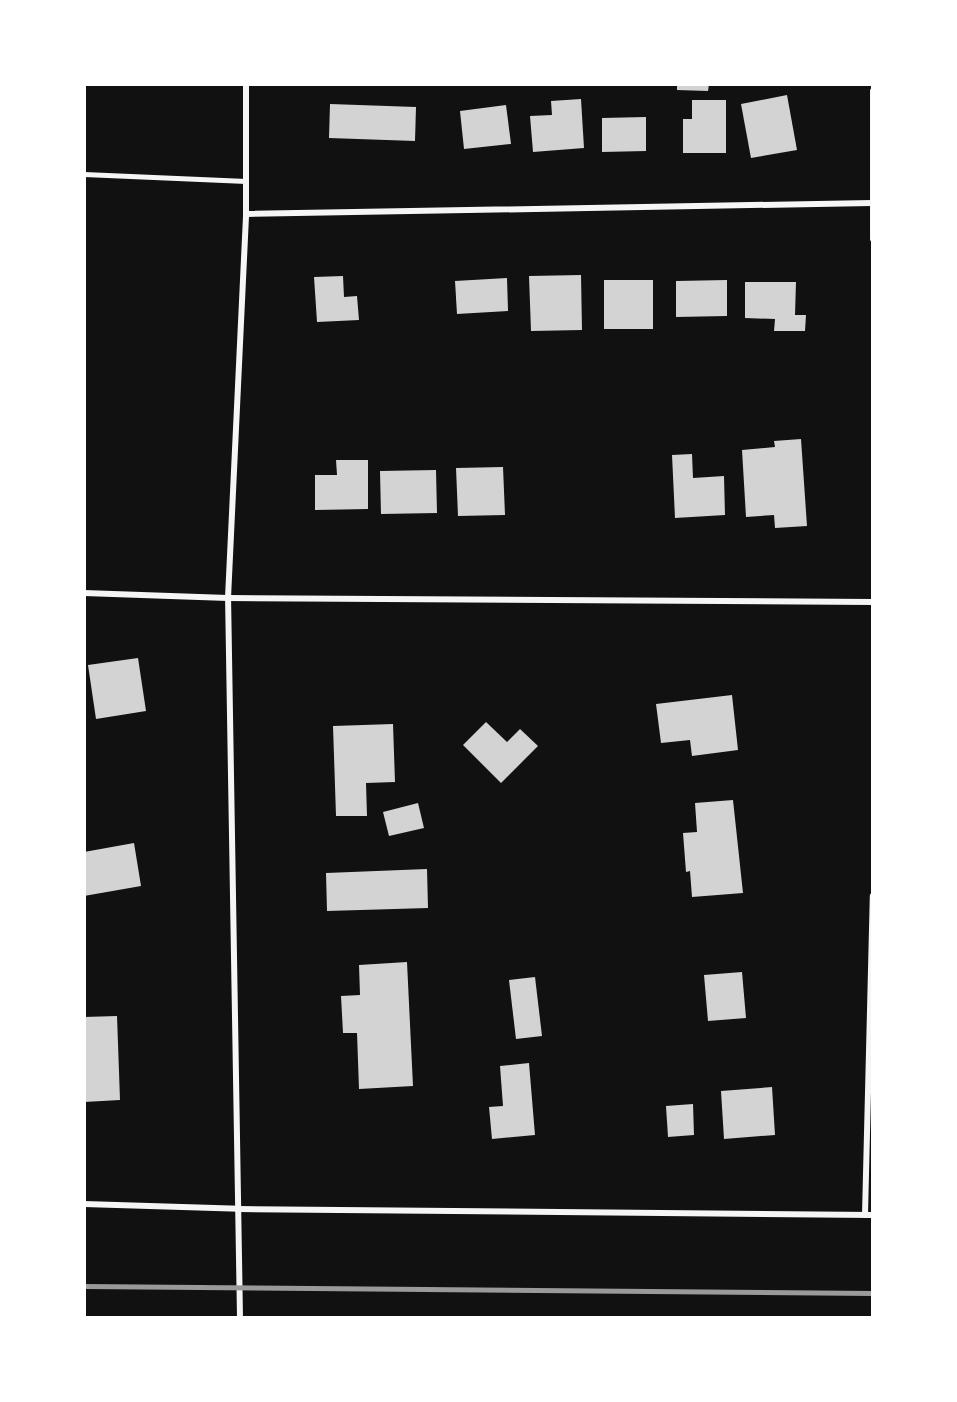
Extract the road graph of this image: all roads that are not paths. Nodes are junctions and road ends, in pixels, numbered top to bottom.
1 (246, 84) edge
2 (873, 90) edge
3 (84, 174) edge
4 (246, 182) junction
5 (872, 203) edge
6 (246, 214) junction
7 (873, 239) edge
8 (84, 594) edge
9 (228, 598) junction
10 (873, 602) edge
11 (873, 896) edge
12 (84, 1204) edge
13 (239, 1209) junction
14 (865, 1215) junction
15 (873, 1215) edge
16 (240, 1318) edge

1 - 4 street
2 - 5 street
3 - 4 lane
4 - 6 street
5 - 6 street
5 - 7 street
6 - 9 street
8 - 9 street
9 - 10 street
9 - 13 street
11 - 14 street
12 - 13 street
13 - 14 street
13 - 16 street
14 - 15 street

